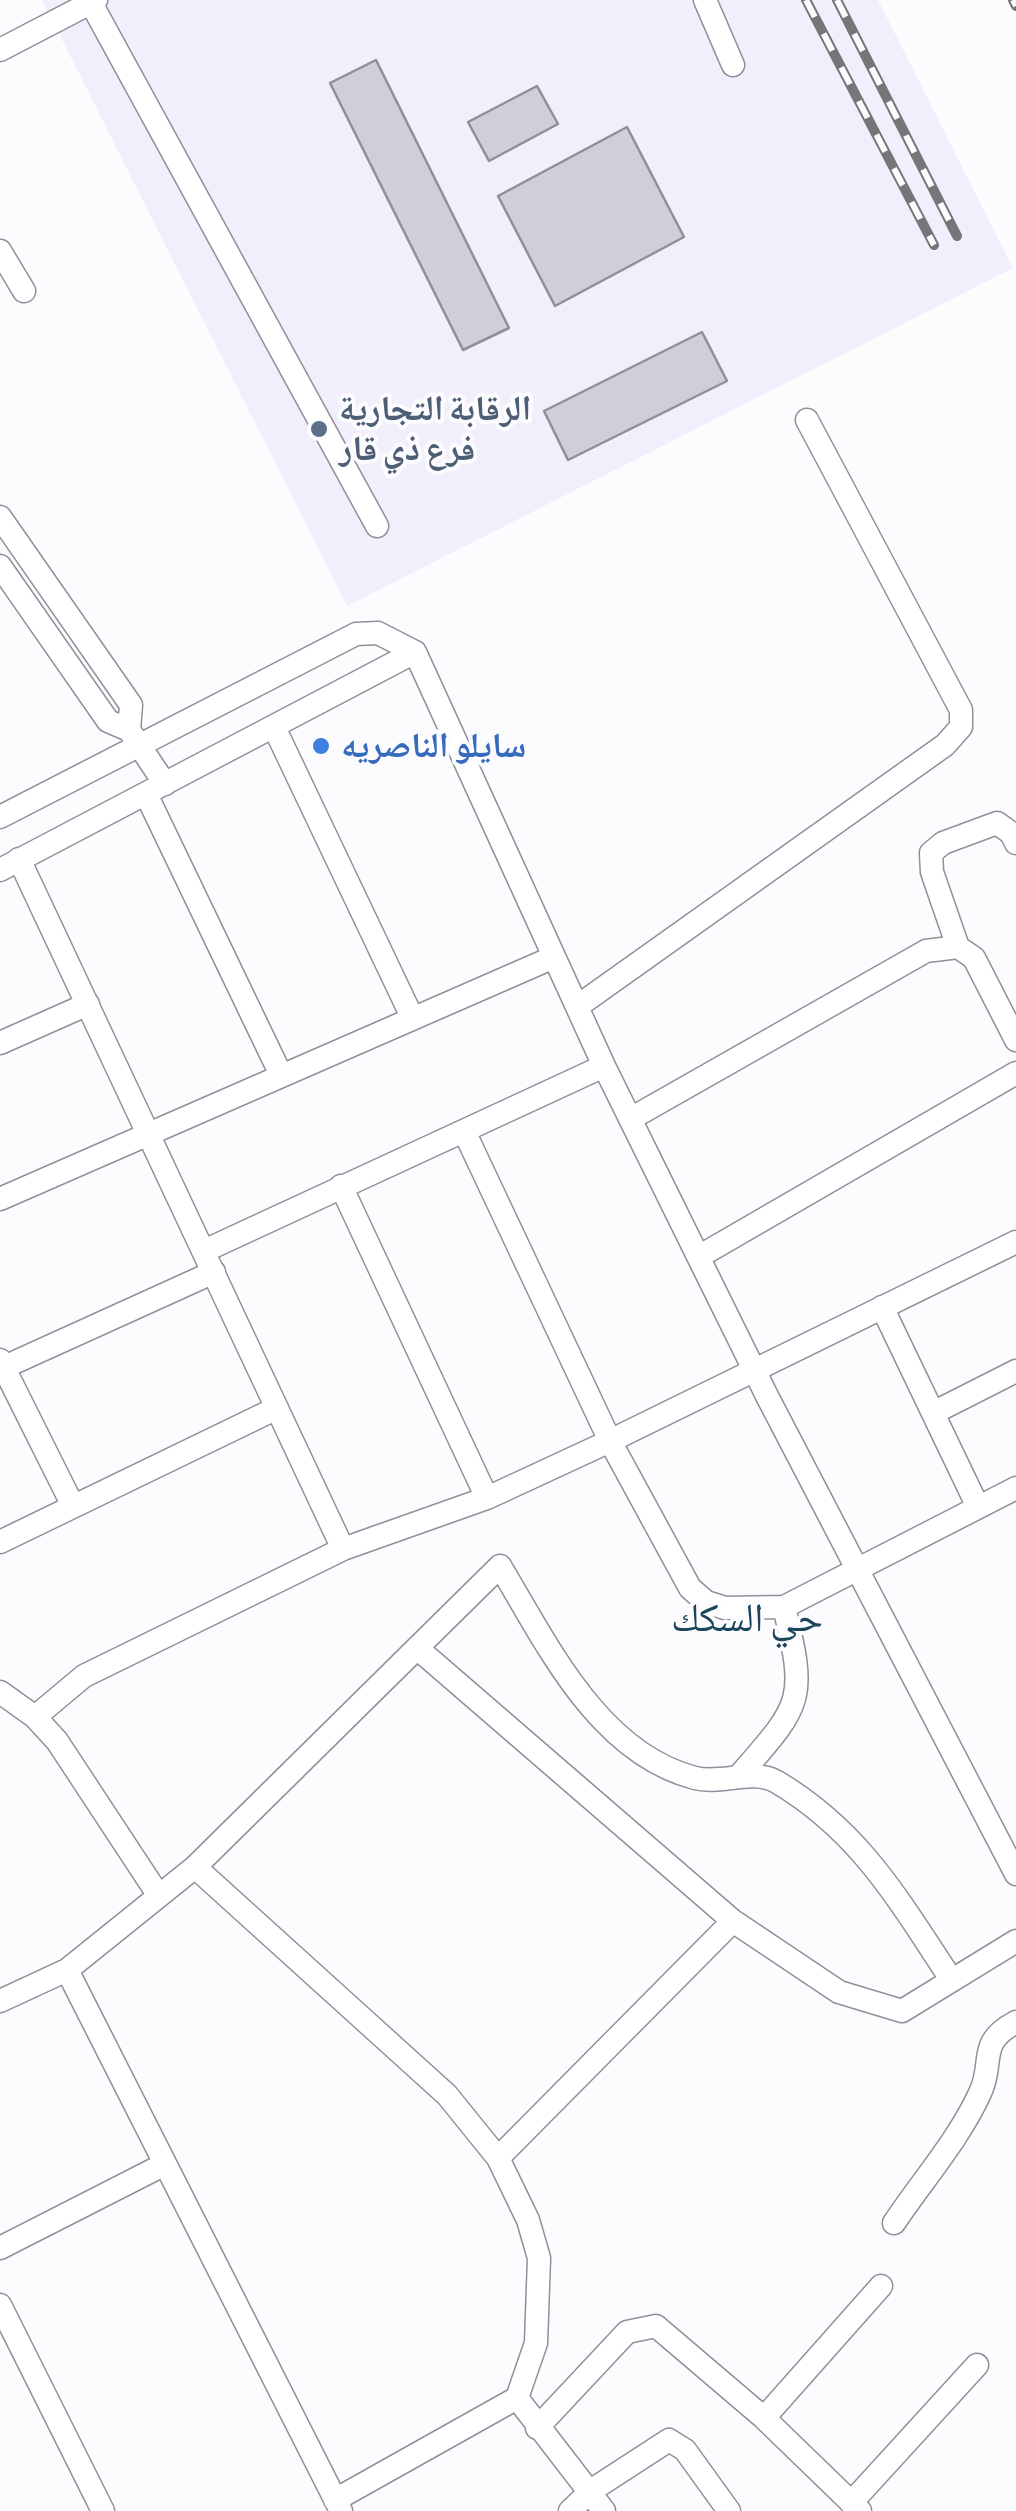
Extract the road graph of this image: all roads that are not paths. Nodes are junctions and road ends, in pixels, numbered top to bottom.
1 (705, 0) edge
2 (94, 1) edge
3 (0, 50) edge
4 (733, 65) dead end
5 (0, 251) edge
6 (24, 291) dead end
7 (808, 420) dead end
8 (0, 518) edge
9 (376, 526) dead end
10 (0, 566) edge
11 (415, 652) junction
12 (274, 727) junction
13 (134, 737) junction
14 (155, 789) junction
15 (0, 818) edge
16 (1016, 843) edge
17 (10, 864) edge
18 (958, 947) junction
19 (554, 957) junction
20 (88, 1004) junction
21 (578, 1006) junction
22 (412, 1017) junction
23 (1016, 1040) edge
24 (0, 1043) edge
25 (604, 1066) junction
26 (1016, 1073) edge
27 (281, 1075) junction
28 (632, 1118) junction
29 (464, 1131) junction
30 (148, 1134) junction
31 (341, 1186) junction
32 (1, 1196) edge
33 (1016, 1242) edge
34 (700, 1256) junction
35 (209, 1262) junction
36 (882, 1307) junction
37 (1, 1366) edge
38 (754, 1370) junction
39 (1016, 1370) edge
40 (277, 1408) junction
41 (933, 1413) junction
42 (610, 1441) junction
43 (1016, 1488) edge
44 (487, 1498) junction
45 (73, 1506) junction
46 (978, 1507) junction
47 (0, 1542) edge
48 (343, 1549) junction
49 (856, 1568) junction
50 (784, 1606) junction
51 (417, 1648) junction
52 (1, 1697) edge
53 (35, 1718) junction
54 (739, 1776) junction
55 (196, 1867) junction
56 (1016, 1874) edge
57 (160, 1896) junction
58 (733, 1921) junction
59 (1016, 1942) edge
60 (67, 1970) junction
61 (951, 1979) junction
62 (0, 2002) edge
63 (1016, 2022) edge
64 (498, 2158) junction
65 (163, 2165) junction
66 (894, 2224) dead end
67 (0, 2248) edge
68 (881, 2286) dead end
69 (0, 2305) edge
70 (977, 2365) dead end
71 (516, 2398) junction
72 (764, 2418) junction
73 (537, 2428) junction
74 (592, 2490) junction
75 (338, 2505) edge
76 (856, 2507) edge
77 (103, 2511) edge
78 (570, 2511) edge
79 (604, 2511) edge
80 (729, 2511) edge

1 - 4 street
2 - 3 street
2 - 9 street
5 - 6 street
7 - 21 street
8 - 13 street
10 - 13 street
11 - 12 street
11 - 13 street
11 - 19 street
12 - 14 street
12 - 22 street
13 - 14 street
13 - 15 street
14 - 17 street
14 - 27 street
16 - 18 street
17 - 20 street
18 - 23 street
18 - 28 street
19 - 21 street
19 - 22 street
20 - 24 street
20 - 30 street
21 - 25 street
22 - 27 street
25 - 28 street
25 - 29 street
26 - 34 street
27 - 30 street
28 - 34 street
29 - 31 street
29 - 42 street
30 - 32 street
30 - 35 street
31 - 35 street
31 - 44 street
33 - 36 street
34 - 38 street
35 - 37 street
35 - 40 street
36 - 38 street
36 - 41 street
37 - 45 street
38 - 42 street
38 - 49 street
39 - 41 street
40 - 45 street
40 - 48 street
41 - 46 street
42 - 44 street
42 - 50 street
43 - 46 street
44 - 48 street
45 - 47 street
46 - 49 street
48 - 53 street
49 - 50 street
49 - 56 street
50 - 54 street
51 - 54 street
51 - 55 street
51 - 58 street
52 - 53 street
53 - 57 street
54 - 61 street
55 - 57 street
55 - 64 street
57 - 60 street
58 - 61 street
58 - 64 street
59 - 61 street
60 - 62 street
60 - 65 street
63 - 66 street
64 - 71 street
65 - 67 street
65 - 75 street
68 - 72 street
69 - 77 street
70 - 76 street
71 - 73 street
71 - 75 street
72 - 73 street
72 - 76 street
73 - 74 street
74 - 78 street
74 - 79 street
74 - 80 street

